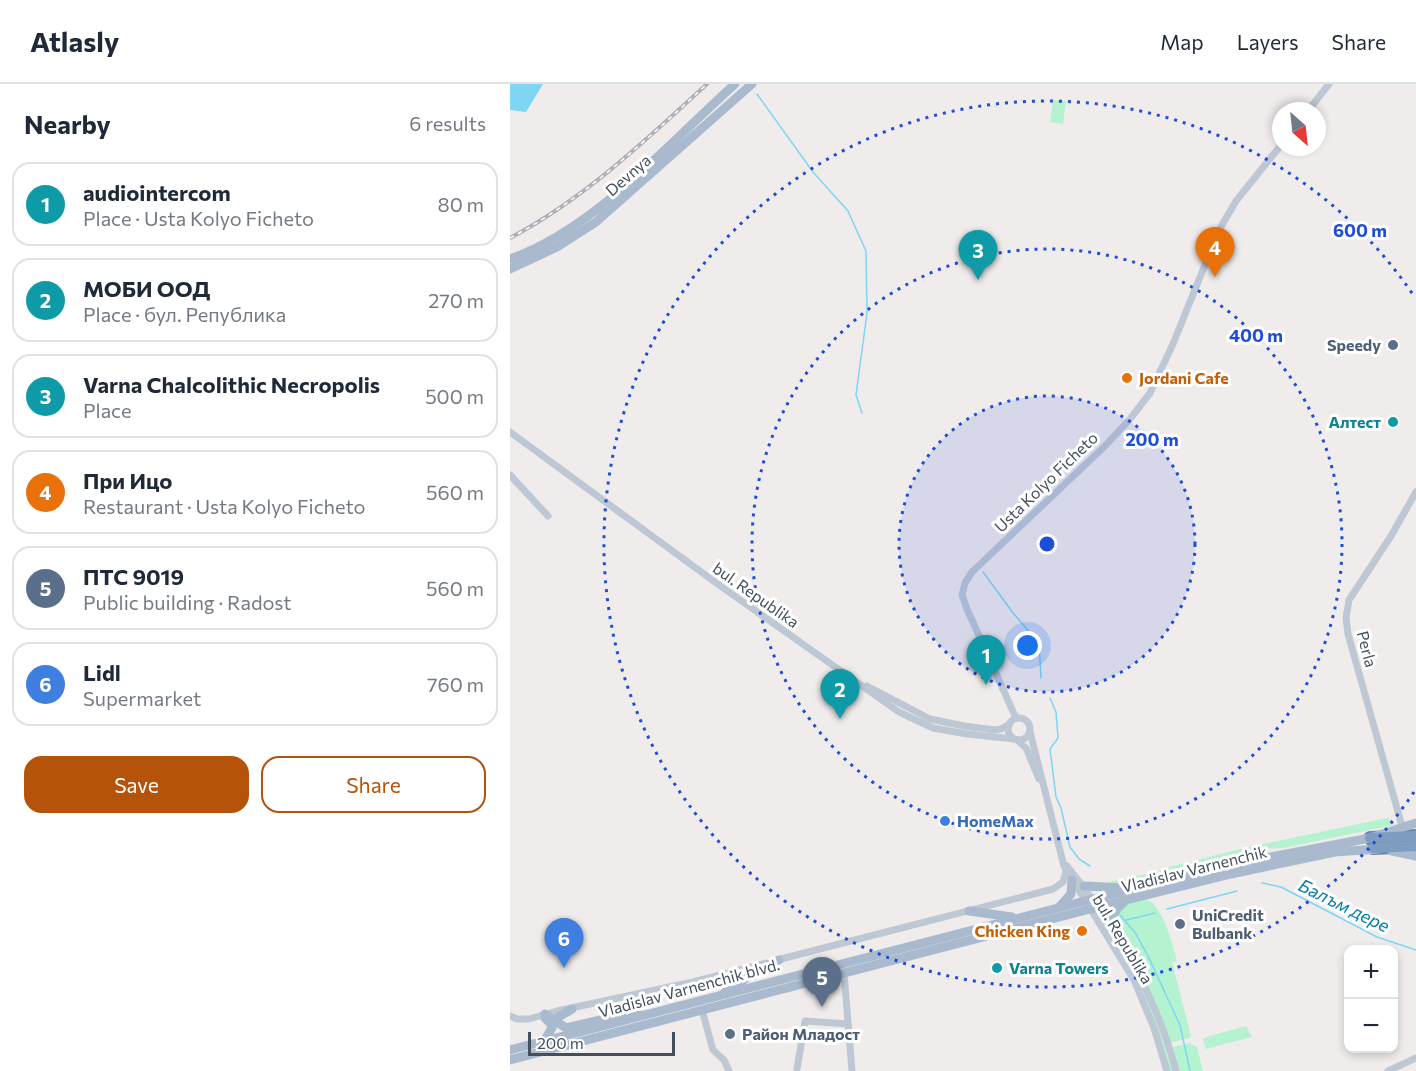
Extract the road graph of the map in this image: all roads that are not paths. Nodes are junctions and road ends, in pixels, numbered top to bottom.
1 (735, 84) edge
2 (752, 84) edge
3 (1329, 84) edge
4 (1315, 102) edge
5 (1272, 156) edge
6 (510, 260) edge
7 (510, 269) edge
8 (510, 432) edge
9 (510, 475) edge
10 (1416, 492) edge
11 (548, 516) dead end
12 (839, 669) junction
13 (1016, 718) junction
14 (1009, 725) junction
15 (1030, 732) junction
16 (1015, 739) junction
17 (1044, 790) junction
18 (1416, 823) edge
19 (1402, 826) junction
20 (1416, 836) edge
21 (1372, 843) junction
22 (1416, 846) edge
23 (1416, 856) edge
24 (1062, 859) junction
25 (1066, 871) junction
26 (1072, 880) junction
27 (1084, 886) junction
28 (1145, 887) junction
29 (1124, 901) junction
30 (1092, 904) junction
31 (1059, 908) junction
32 (969, 911) junction
33 (1017, 918) junction
34 (1117, 936) junction
35 (779, 960) junction
36 (844, 973) junction
37 (720, 996) junction
38 (572, 1009) junction
39 (702, 1010) junction
40 (543, 1015) junction
41 (510, 1016) edge
42 (644, 1016) junction
43 (554, 1024) junction
44 (848, 1024) junction
45 (544, 1041) junction
46 (510, 1050) edge
47 (1416, 1058) edge
48 (510, 1060) edge
49 (797, 1069) dead end
50 (729, 1071) edge
51 (852, 1071) edge
52 (1167, 1071) edge
53 (1176, 1071) edge
54 (1388, 1071) edge

1 - 6 main road, Devnya
2 - 7 main road, Devnya
3 - 4 street
5 - 13 street, Usta Kolyo Ficheto
8 - 12 street, bul. Republika
9 - 11 street
10 - 19 street, Perla
12 - 14 street, bul. Republika
12 - 16 street
13 - 14 street
13 - 15 street
14 - 16 street
15 - 16 street
15 - 17 street, bul. Republika
16 - 17 street, bul. Republika
17 - 24 street, bul. Republika
18 - 19 main road, Vladislav Varnenchik
19 - 21 main road, Vladislav Varnenchik
20 - 21 highway
21 - 22 highway
21 - 23 main road
21 - 28 main road, Vladislav Varnenchik
21 - 29 main road, Vladislav Varnenchik
24 - 25 street, bul. Republika
24 - 27 street, bul. Republika
25 - 26 street, bul. Republika
25 - 32 street
26 - 30 street, bul. Republika
26 - 31 main road
27 - 28 main road
27 - 30 street, bul. Republika
28 - 30 main road, Vladislav Varnenchik
29 - 30 main road, Vladislav Varnenchik
29 - 34 main road
30 - 31 main road, Vladislav Varnenchik blvd.
30 - 34 street, bul. Republika
30 - 36 main road, Vladislav Varnenchik
30 - 52 street, bul. Republika
31 - 33 main road, Vladislav Varnenchik blvd.
32 - 33 main road
32 - 35 street
33 - 37 main road, Vladislav Varnenchik blvd.
34 - 53 street, bul. Republika
35 - 37 main road
35 - 38 street
36 - 39 main road, Vladislav Varnenchik blvd.
36 - 44 street
37 - 42 main road, Vladislav Varnenchik blvd.
38 - 40 street
38 - 43 main road
39 - 48 main road, Vladislav Varnenchik blvd.
39 - 50 street
40 - 41 street
40 - 43 main road
42 - 43 main road
42 - 45 main road, Vladislav Varnenchik blvd.
43 - 45 main road
44 - 49 street
44 - 51 street
45 - 46 main road, Vladislav Varnenchik blvd.
47 - 54 street

